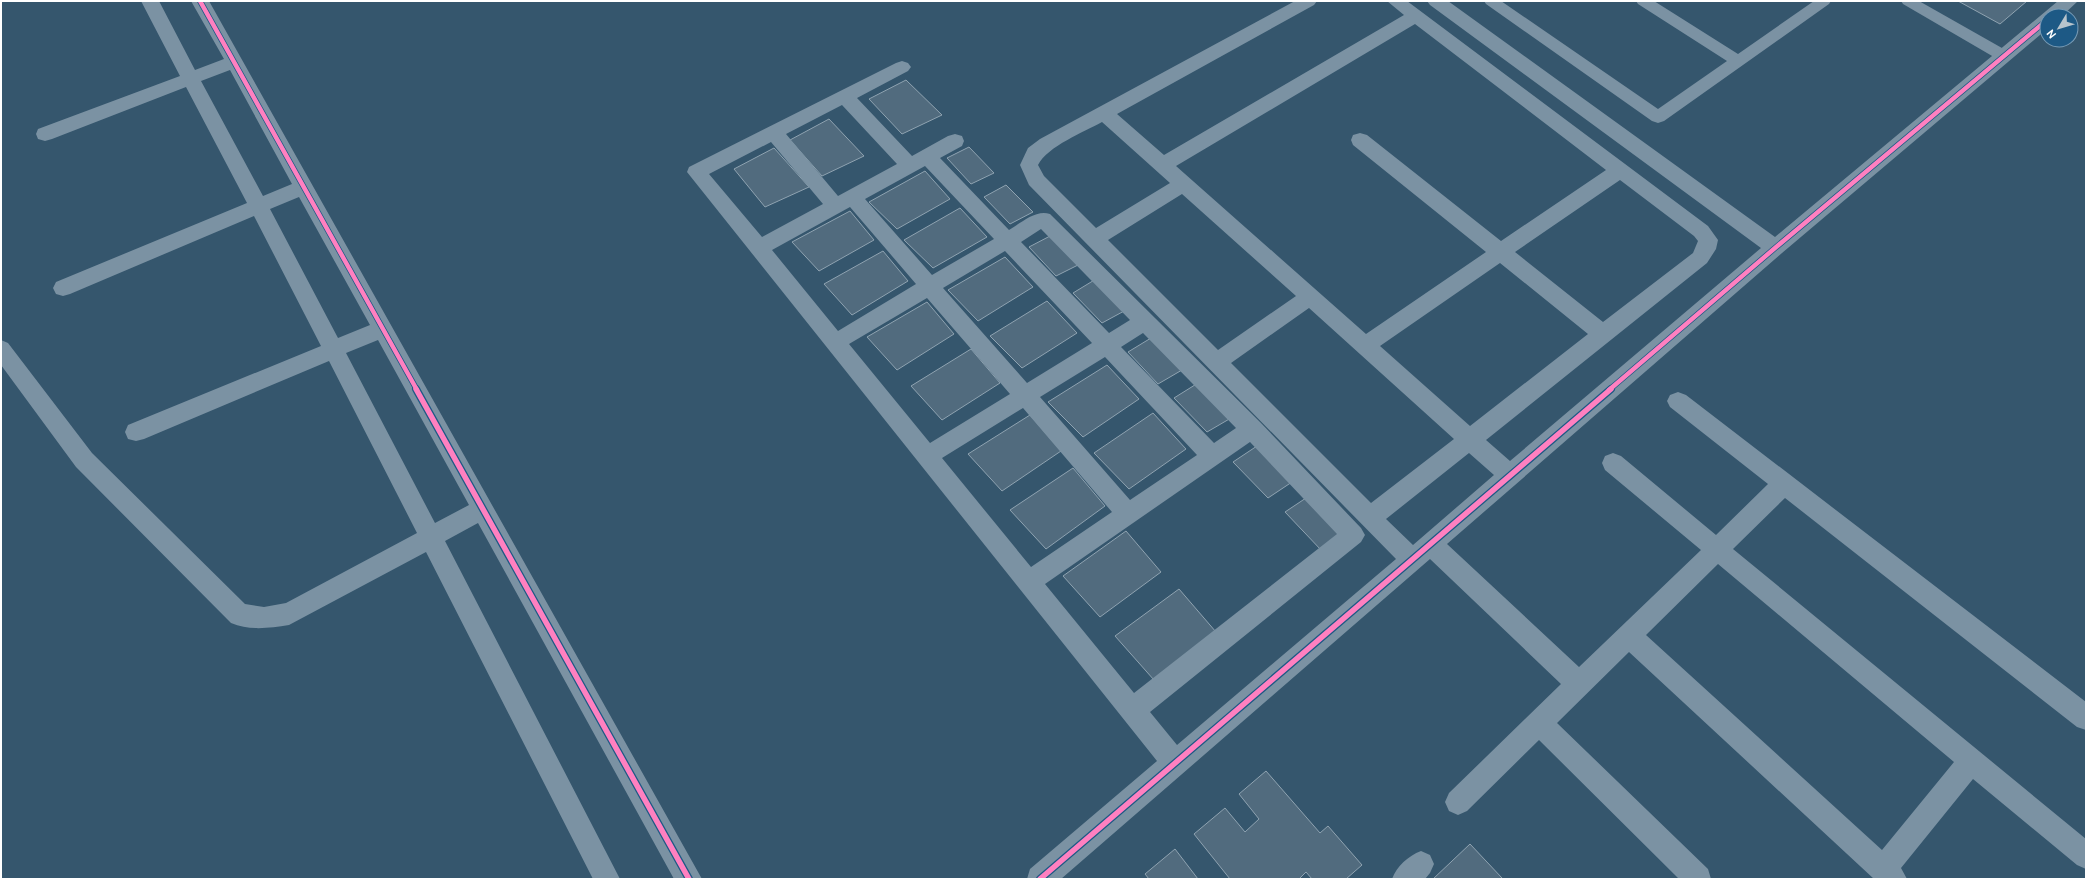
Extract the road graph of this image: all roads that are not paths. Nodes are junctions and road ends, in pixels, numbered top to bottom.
1 (150, 1) edge
2 (200, 1) edge
3 (1308, 1) edge
4 (1396, 1) edge
5 (1436, 1) edge
6 (1491, 1) edge
7 (1643, 1) edge
8 (1824, 1) edge
9 (1908, 1) edge
10 (2069, 1) edge
11 (2061, 8) edge
12 (1416, 16) junction
13 (2039, 27) edge
14 (2004, 56) junction
15 (1738, 61) junction
16 (234, 62) junction
17 (902, 67) dead end
18 (192, 78) junction
19 (844, 96) junction
20 (1104, 113) junction
21 (773, 132) junction
22 (45, 134) dead end
23 (1360, 140) dead end
24 (955, 141) dead end
25 (919, 161) junction
26 (1162, 165) junction
27 (1620, 170) junction
28 (1184, 184) junction
29 (304, 187) junction
30 (844, 201) junction
31 (258, 206) junction
32 (1094, 238) junction
33 (1007, 240) junction
34 (759, 248) junction
35 (1775, 248) junction
36 (1500, 252) junction
37 (930, 286) junction
38 (63, 288) dead end
39 (1310, 297) junction
40 (1144, 322) junction
41 (383, 329) junction
42 (1603, 334) junction
43 (836, 342) junction
44 (1107, 345) junction
45 (1365, 345) junction
46 (1, 349) edge
47 (334, 350) junction
48 (1217, 362) junction
49 (1025, 396) junction
50 (1678, 402) dead end
51 (1252, 429) junction
52 (136, 432) dead end
53 (1469, 439) junction
54 (927, 456) junction
55 (1212, 456) junction
56 (1613, 463) dead end
57 (1510, 475) junction
58 (1785, 484) junction
59 (483, 509) junction
60 (1128, 514) junction
61 (1370, 518) junction
62 (431, 539) junction
63 (1430, 544) junction
64 (1717, 550) junction
65 (1412, 560) junction
66 (1029, 582) junction
67 (1629, 636) junction
68 (1579, 684) junction
69 (1132, 710) junction
70 (2086, 718) edge
71 (1539, 723) junction
72 (1971, 761) junction
73 (1176, 763) junction
74 (1458, 802) dead end
75 (2086, 856) edge
76 (1888, 874) edge
77 (607, 879) edge
78 (689, 879) edge
79 (1040, 879) edge
80 (1698, 879) edge

1 - 18 street
2 - 16 street
3 - 20 street
4 - 12 street
5 - 35 street
6 - 15 lane
7 - 15 lane
8 - 15 lane
9 - 14 lane
10 - 11 street
12 - 26 street
12 - 27 street
13 - 14 street
14 - 35 street
16 - 18 street
16 - 29 street
17 - 19 street
18 - 22 street
18 - 31 street
19 - 21 street
19 - 25 street
20 - 26 street
20 - 32 street
21 - 30 street
21 - 34 street
23 - 36 street
24 - 25 street
25 - 30 street
25 - 33 street
26 - 28 street
27 - 36 street
27 - 42 street
28 - 32 street
28 - 39 street
29 - 31 street
29 - 41 street
30 - 34 street
30 - 37 street
31 - 38 street
31 - 47 street
32 - 48 street
33 - 37 street
33 - 40 street
33 - 44 street
34 - 43 street
35 - 57 street
36 - 42 street
36 - 45 street
37 - 43 street
37 - 49 street
39 - 45 street
39 - 48 street
40 - 44 street
40 - 51 street
41 - 47 street
41 - 59 street
42 - 53 street
43 - 54 street
44 - 49 street
44 - 55 street
45 - 53 street
46 - 62 street
47 - 52 street
47 - 62 street
48 - 61 street
49 - 54 street
49 - 60 street
50 - 58 street
51 - 55 street
51 - 69 street
53 - 57 street
53 - 61 street
54 - 66 street
55 - 60 street
56 - 64 street
57 - 63 street
58 - 64 street
58 - 70 street
59 - 62 street
59 - 78 street
60 - 66 street
61 - 65 street
62 - 77 street
63 - 65 street
63 - 68 street
64 - 67 street
64 - 72 street
65 - 73 street
66 - 69 street
67 - 68 street
67 - 76 street
68 - 71 street
69 - 73 street
71 - 74 street
71 - 80 street
72 - 75 street
72 - 76 street
73 - 79 street

